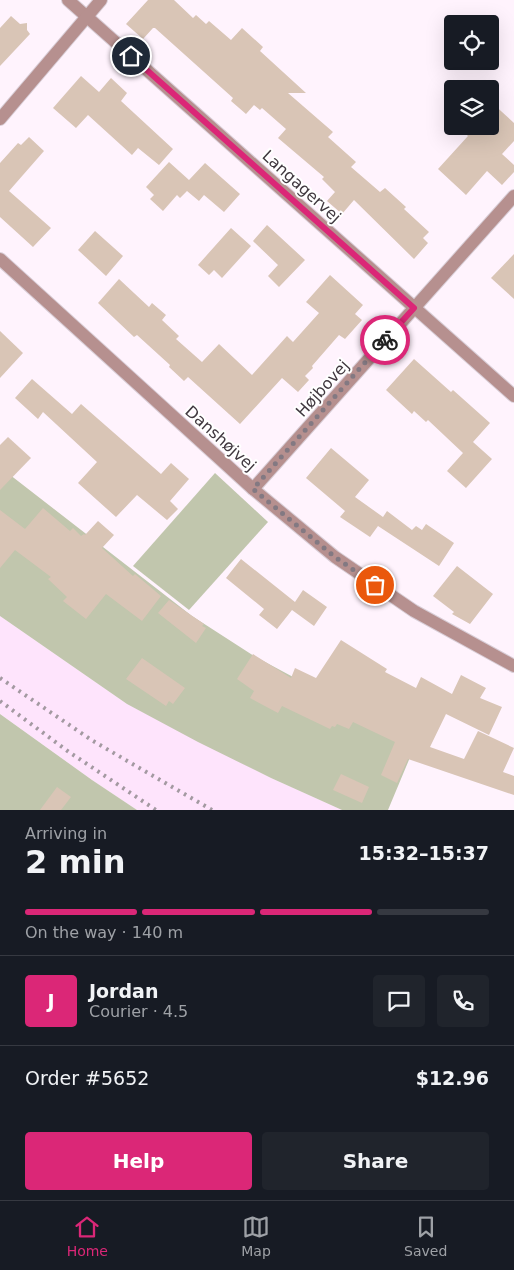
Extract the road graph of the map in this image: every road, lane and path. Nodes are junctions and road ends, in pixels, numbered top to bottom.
1 (68, 0) edge
2 (101, 0) edge
3 (87, 16) junction
4 (0, 120) edge
5 (514, 196) edge
6 (0, 259) edge
7 (414, 308) junction
8 (514, 396) edge
9 (253, 489) junction
10 (514, 666) edge

1 - 3 street, Langagervej
2 - 3 street
3 - 4 street
3 - 7 street, Langagervej
5 - 7 street, Højbovej
6 - 9 street, Danshøjvej
7 - 8 street, Langagervej
7 - 9 street, Højbovej
9 - 10 street, Danshøjvej

